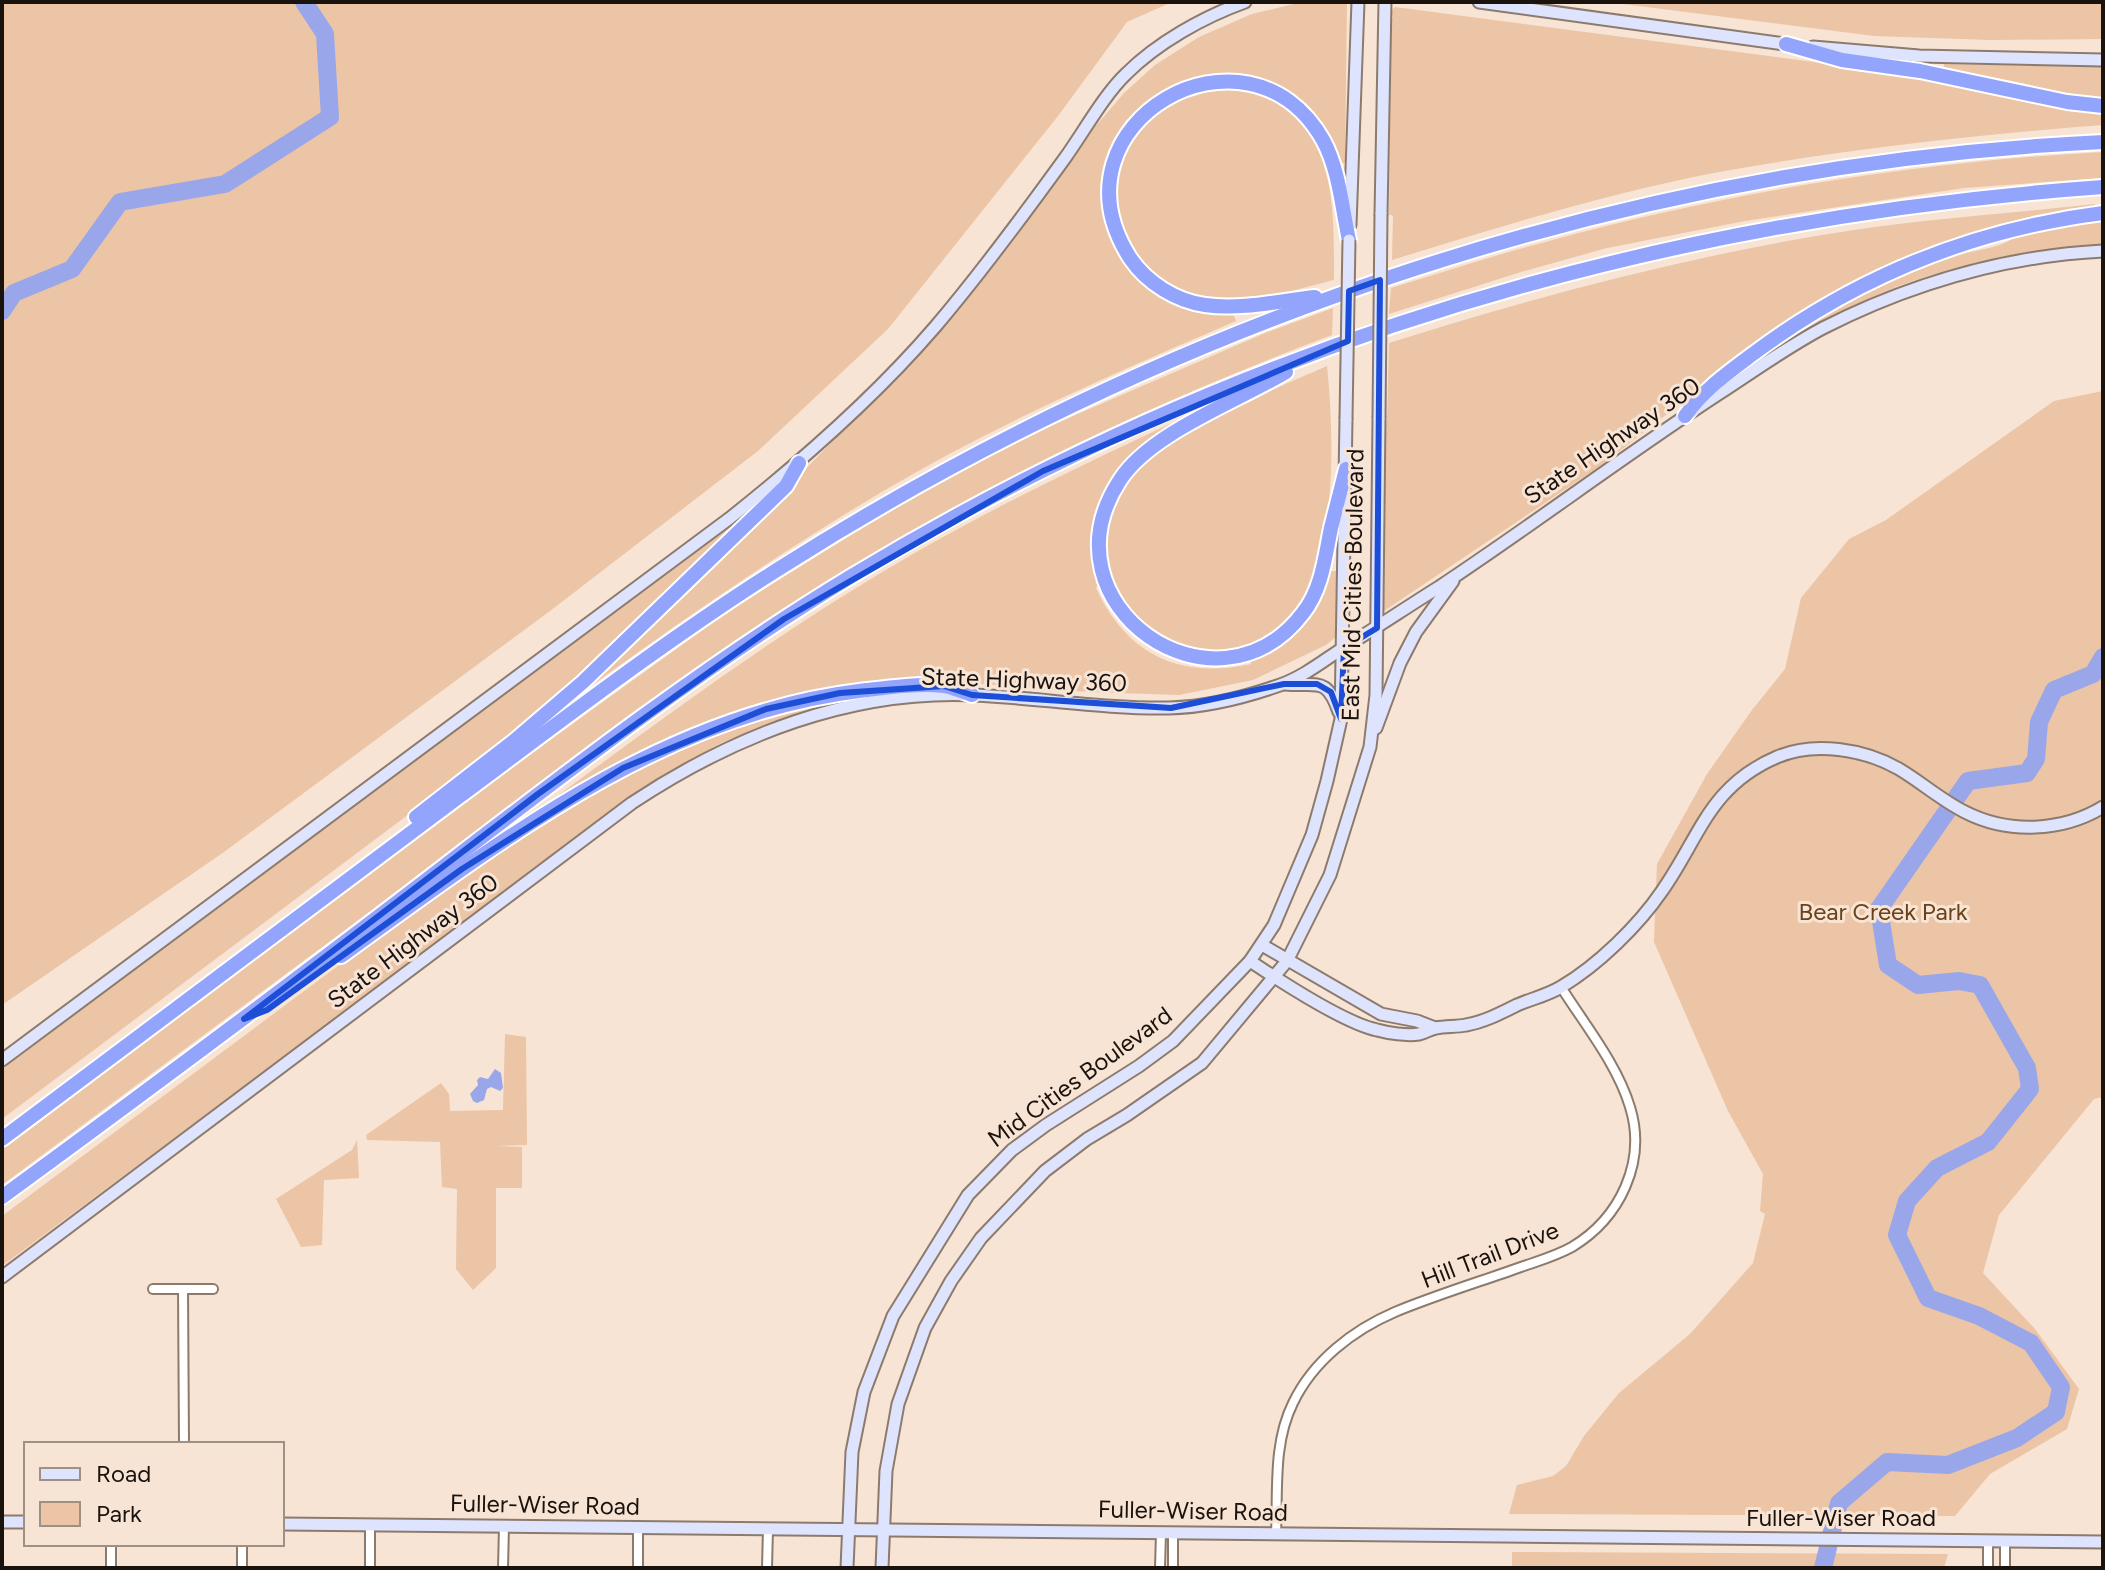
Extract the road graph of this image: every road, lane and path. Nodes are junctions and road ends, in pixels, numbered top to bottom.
1 (1245, 2) edge
2 (1358, 2) edge
3 (1385, 2) edge
4 (1479, 2) edge
5 (1786, 44) junction
6 (2103, 60) edge
7 (2103, 106) edge
8 (2103, 142) edge
9 (2103, 187) edge
10 (2103, 213) edge
11 (1349, 240) junction
12 (2103, 251) edge
13 (1339, 294) junction
14 (1324, 349) junction
15 (1685, 416) junction
16 (799, 463) junction
17 (1346, 469) junction
18 (1459, 573) junction
19 (1377, 628) junction
20 (1344, 648) junction
21 (1284, 684) junction
22 (972, 695) junction
23 (1341, 719) junction
24 (1370, 747) junction
25 (2103, 807) edge
26 (1283, 904) joint
27 (271, 936) junction
28 (1262, 945) junction
29 (1250, 961) junction
30 (1287, 961) junction
31 (1274, 977) junction
32 (1561, 987) junction
33 (244, 1019) junction
34 (1435, 1028) junction
35 (2, 1060) edge
36 (2, 1139) edge
37 (2, 1197) edge
38 (2, 1277) edge
39 (153, 1289) dead end
40 (183, 1289) junction
41 (213, 1289) dead end
42 (184, 1442) edge
43 (2, 1522) edge
44 (24, 1522) edge
45 (284, 1524) edge
46 (370, 1525) junction
47 (504, 1526) junction
48 (638, 1528) junction
49 (768, 1529) junction
50 (847, 1530) junction
51 (883, 1530) junction
52 (1167, 1533) junction
53 (1276, 1534) junction
54 (1988, 1541) junction
55 (2005, 1541) junction
56 (2103, 1542) edge
57 (111, 1546) edge
58 (242, 1546) edge
59 (111, 1568) edge
60 (242, 1568) edge
61 (370, 1568) edge
62 (503, 1568) edge
63 (638, 1568) edge
64 (767, 1568) edge
65 (847, 1568) edge
66 (882, 1568) edge
67 (1160, 1568) edge
68 (1173, 1568) edge
69 (1988, 1568) edge
70 (2005, 1568) edge

1 - 16 main road
2 - 11 main road, East Mid Cities Boulevard
3 - 19 main road, East Mid Cities Boulevard, bridge
4 - 5 main road
5 - 6 main road
5 - 7 highway
8 - 13 highway
9 - 14 highway
10 - 15 highway
11 - 13 highway
11 - 17 main road, East Mid Cities Boulevard, bridge
12 - 15 main road, State Highway 360
13 - 27 highway
14 - 17 highway
14 - 33 highway
15 - 18 main road, State Highway 360
16 - 27 highway
16 - 35 main road
17 - 20 main road, East Mid Cities Boulevard
18 - 19 main road, State Highway 360
18 - 24 main road
19 - 20 main road, State Highway 360
19 - 24 main road, East Mid Cities Boulevard
20 - 21 main road, State Highway 360
20 - 23 main road, East Mid Cities Boulevard
21 - 22 main road, State Highway 360
21 - 23 main road
22 - 33 highway
22 - 38 main road, State Highway 360
23 - 26 main road, East Mid Cities Boulevard
24 - 30 main road, East Mid Cities Boulevard
25 - 32 main road
26 - 28 main road, Mid Cities Boulevard
27 - 36 highway
28 - 29 main road, Mid Cities Boulevard
28 - 30 main road
29 - 31 main road
29 - 50 main road, Mid Cities Boulevard
30 - 31 main road, East Mid Cities Boulevard
30 - 34 main road
31 - 34 main road
31 - 51 main road, East Mid Cities Boulevard
32 - 34 main road
32 - 53 street, Hill Trail Drive
33 - 37 highway
39 - 40 street
40 - 41 street
40 - 42 street
43 - 44 main road
45 - 46 main road, Fuller-Wiser Road
46 - 47 main road, Fuller-Wiser Road
46 - 61 street
47 - 48 main road, Fuller-Wiser Road
47 - 62 street
48 - 49 main road, Fuller-Wiser Road
48 - 63 street
49 - 50 main road, Fuller-Wiser Road
49 - 64 street
50 - 51 main road, Fuller-Wiser Road
50 - 65 main road, Mid Cities Boulevard
51 - 52 main road, Fuller-Wiser Road
51 - 66 main road, East Mid Cities Boulevard
52 - 53 main road, Fuller-Wiser Road
52 - 67 street
52 - 68 street
53 - 54 main road, Fuller-Wiser Road
54 - 55 main road, Fuller-Wiser Road
54 - 69 street
55 - 56 main road, Fuller-Wiser Road
55 - 70 street
57 - 59 street
58 - 60 street

